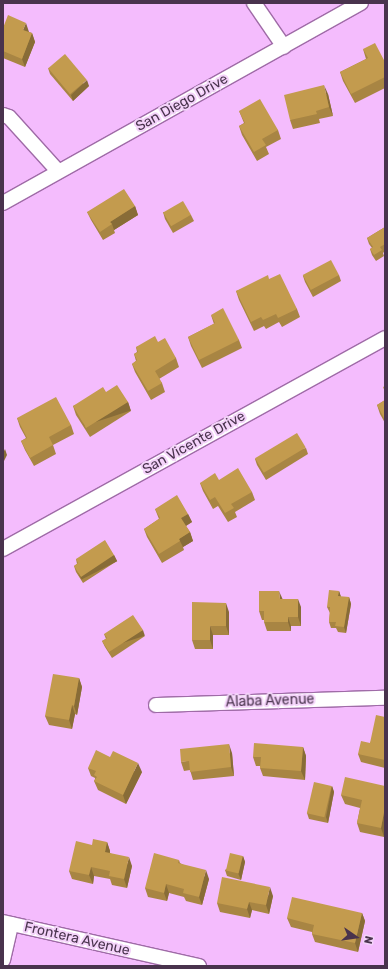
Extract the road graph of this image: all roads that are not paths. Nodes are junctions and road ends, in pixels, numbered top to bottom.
1 (254, 3) edge
2 (361, 3) edge
3 (284, 47) junction
4 (3, 115) edge
5 (58, 171) junction
6 (3, 203) edge
7 (385, 338) edge
8 (3, 549) edge
9 (385, 698) edge
10 (156, 705) dead end
11 (7, 923) edge
12 (3, 960) edge
13 (199, 966) edge

1 - 3 street
2 - 3 street, San Diego Drive
3 - 5 street, San Diego Drive
4 - 5 street
5 - 6 street, San Diego Drive
7 - 8 street, San Vicente Drive
9 - 10 street, Alaba Avenue
11 - 12 street
11 - 13 street, Frontera Avenue

